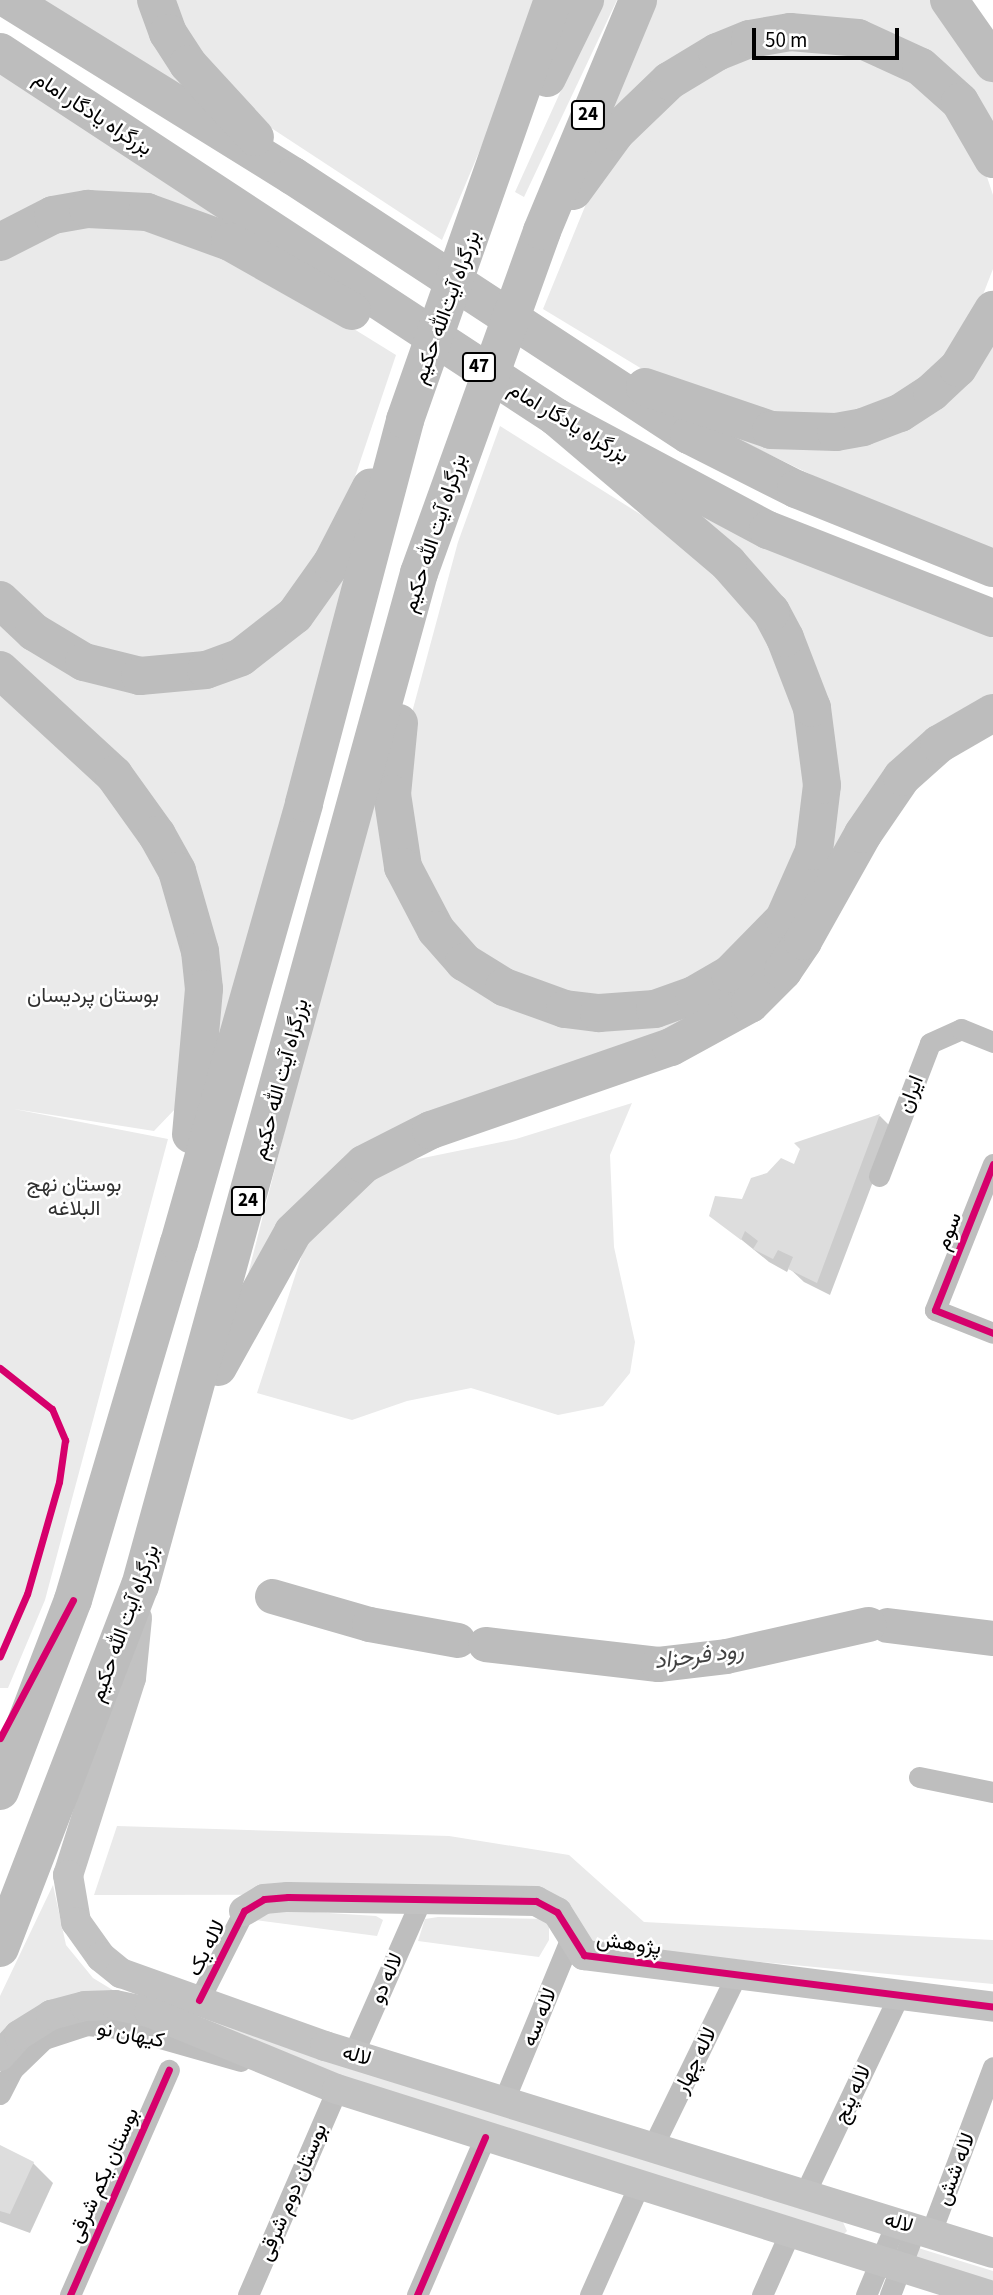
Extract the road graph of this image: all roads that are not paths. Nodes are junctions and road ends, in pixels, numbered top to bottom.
1 (9, 0) edge
2 (156, 0) edge
3 (553, 0) edge
4 (585, 0) edge
5 (638, 0) edge
6 (949, 0) edge
7 (0, 52) edge
8 (993, 63) edge
9 (993, 159) edge
10 (293, 176) junction
11 (486, 195) junction
12 (542, 231) junction
13 (0, 242) edge
14 (993, 310) edge
15 (412, 323) junction
16 (581, 365) junction
17 (556, 417) junction
18 (405, 420) junction
19 (993, 568) edge
20 (419, 573) junction
21 (0, 600) edge
22 (993, 618) edge
23 (0, 670) edge
24 (993, 713) edge
25 (993, 1042) edge
26 (992, 1169) edge
27 (879, 1176) dead end
28 (179, 1243) junction
29 (993, 1333) edge
30 (191, 1415) junction
31 (140, 1586) junction
32 (73, 1600) junction
33 (0, 1738) edge
34 (919, 1777) dead end
35 (0, 1791) edge
36 (993, 1792) edge
37 (420, 1902) junction
38 (244, 1911) joint
39 (573, 1933) junction
40 (0, 1948) edge
41 (737, 1974) junction
42 (899, 1995) junction
43 (199, 2000) junction
44 (993, 2007) edge
45 (353, 2054) junction
46 (0, 2056) edge
47 (993, 2067) edge
48 (169, 2070) dead end
49 (288, 2071) junction
50 (337, 2089) junction
51 (0, 2094) edge
52 (504, 2101) junction
53 (485, 2137) junction
54 (653, 2146) junction
55 (639, 2185) junction
56 (805, 2193) junction
57 (915, 2227) junction
58 (791, 2230) junction
59 (993, 2253) edge
60 (892, 2262) junction
61 (70, 2295) edge
62 (248, 2295) edge
63 (417, 2295) edge
64 (590, 2295) edge
65 (762, 2295) edge
66 (866, 2295) edge
67 (890, 2295) edge
68 (989, 2295) edge

1 - 10 highway
2 - 10 highway
3 - 11 highway
4 - 11 highway, 24
5 - 12 highway, 24
6 - 8 highway
7 - 15 highway, بزرگراه یادگار امام / 47
9 - 12 highway
10 - 16 highway
11 - 18 highway, بزرگراه آیت‌الله حکیم / 24
12 - 20 highway, بزرگراه آیت الله حکیم / 24
13 - 15 highway
14 - 16 highway
15 - 17 highway, بزرگراه یادگار امام / 47
16 - 19 highway
17 - 20 highway
17 - 22 highway, بزرگراه یادگار امام / 47
18 - 21 highway
18 - 28 highway, 24
20 - 30 highway, بزرگراه آیت الله حکیم / 24
23 - 28 highway
24 - 30 highway
25 - 27 street, ایران
26 - 29 street, سوم
28 - 32 highway, 24
30 - 31 highway, بزرگراه آیت الله حکیم / 24
31 - 40 highway, بزرگراه آیت الله حکیم / 24
31 - 43 main road, لاله
32 - 33 street
32 - 35 highway, 24
34 - 36 street
37 - 38 main road, پژوهش
37 - 39 main road, پژوهش
37 - 45 street, لاله دو
38 - 43 street, لاله یک
39 - 41 main road, پژوهش
39 - 52 street, لاله سه
41 - 42 main road, پژوهش
41 - 54 street, لاله چهار
42 - 44 main road, پژوهش
42 - 56 street, لاله پنج
43 - 45 main road, لاله
45 - 52 main road, لاله
46 - 49 main road, لاله
47 - 57 street, لاله شش
48 - 61 street, بوستان یکم شرقی
49 - 50 main road, لاله
49 - 51 street, کیهان نو
50 - 53 main road, لاله
50 - 62 street, بوستان دوم شرقی
52 - 54 main road, لاله
53 - 55 main road, لاله
53 - 63 street
54 - 56 main road, لاله
55 - 58 main road, لاله
55 - 64 street
56 - 57 main road, لاله
57 - 59 main road, لاله
57 - 60 street, لاله شش
58 - 60 main road, لاله
58 - 65 street
60 - 66 street
60 - 67 street
60 - 68 main road, لاله

